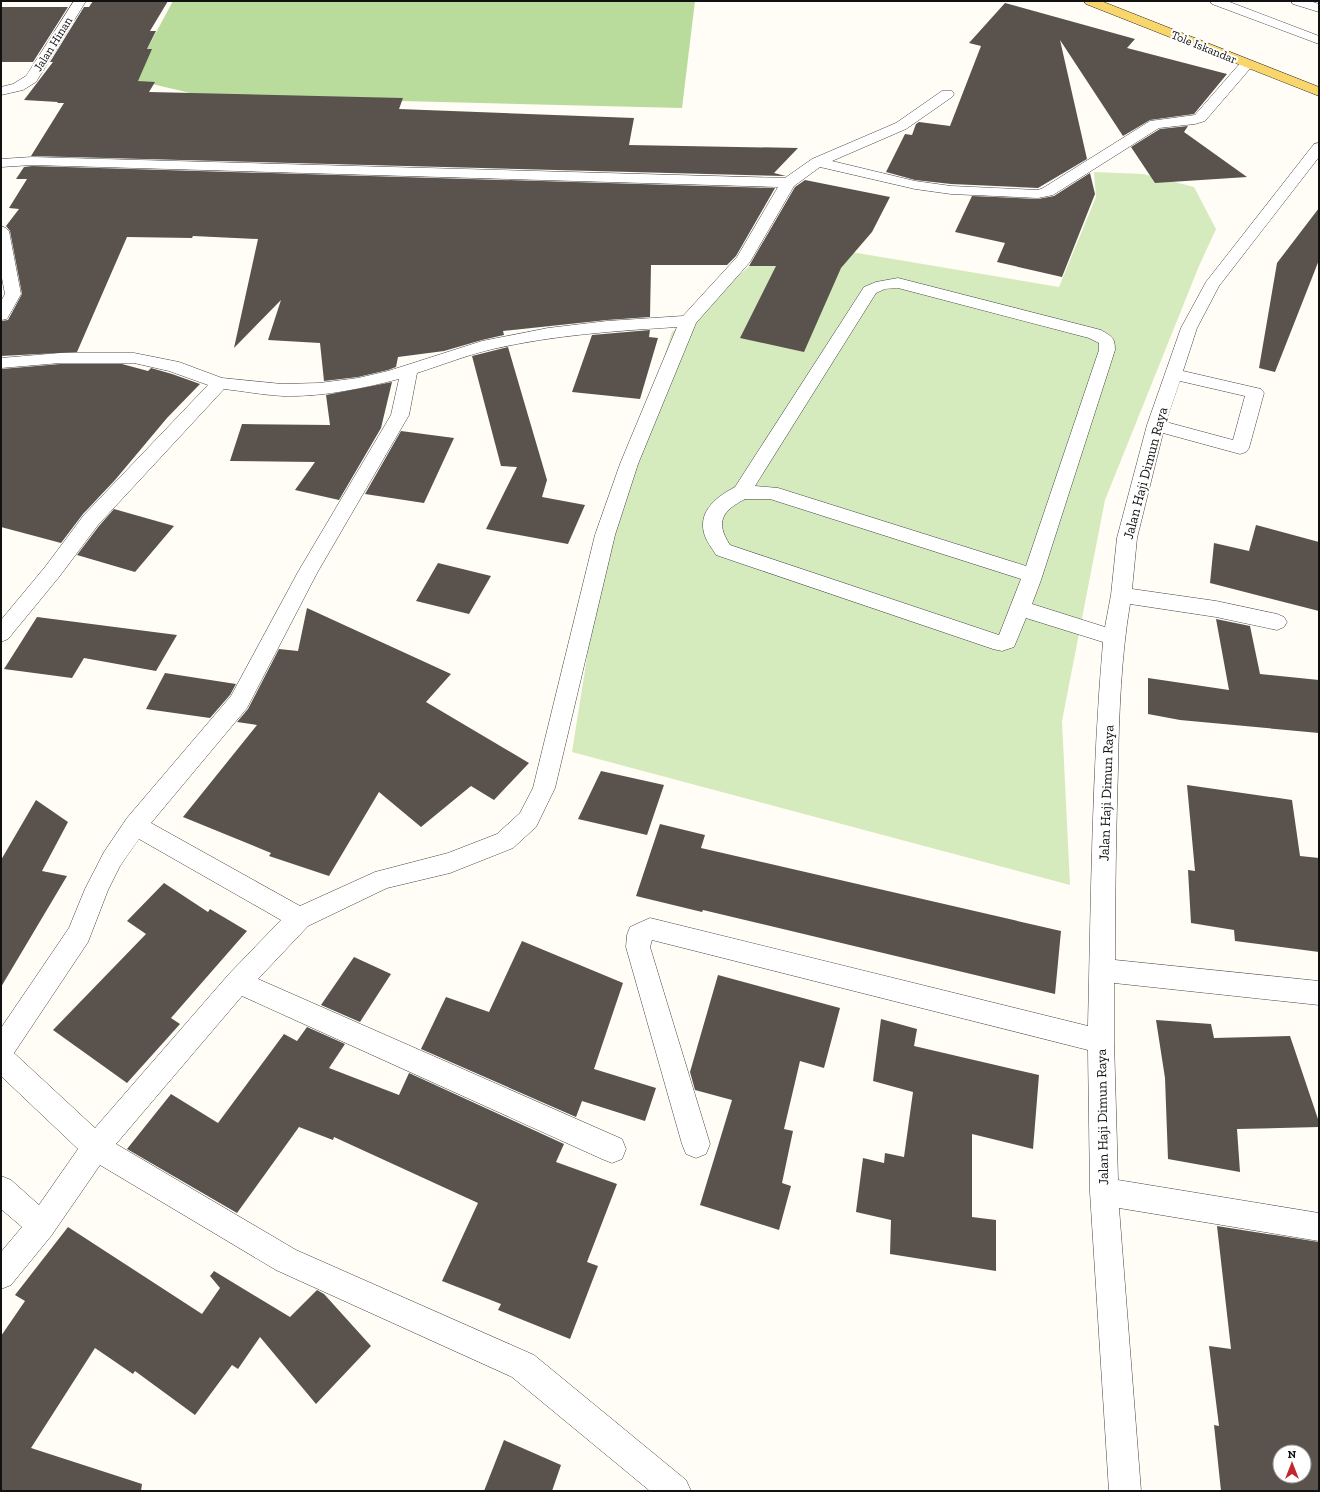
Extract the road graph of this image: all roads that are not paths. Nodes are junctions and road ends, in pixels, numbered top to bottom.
1 (80, 1) edge
2 (1090, 1) edge
3 (1216, 1) edge
4 (1297, 1) edge
5 (1319, 8) edge
6 (1319, 40) edge
7 (1247, 64) junction
8 (1, 91) edge
9 (1319, 92) edge
10 (947, 94) dead end
11 (1319, 147) edge
12 (1, 162) edge
13 (817, 162) junction
14 (788, 183) junction
15 (1, 231) edge
16 (1, 315) edge
17 (688, 321) junction
18 (1, 363) edge
19 (409, 370) junction
20 (1173, 374) junction
21 (220, 383) junction
22 (1156, 424) junction
23 (742, 492) junction
24 (1031, 580) junction
25 (1121, 595) junction
26 (1019, 608) junction
27 (1277, 622) dead end
28 (1, 634) edge
29 (1114, 637) junction
30 (135, 825) junction
31 (299, 918) junction
32 (1102, 970) junction
33 (238, 982) junction
34 (1319, 993) edge
35 (1101, 1041) junction
36 (1, 1050) edge
37 (1, 1058) edge
38 (696, 1144) dead end
39 (96, 1147) junction
40 (612, 1149) dead end
41 (1, 1190) edge
42 (1104, 1192) junction
43 (40, 1226) junction
44 (1319, 1227) edge
45 (1, 1275) edge
46 (675, 1491) edge
47 (1125, 1491) edge

1 - 8 street, Jalan Hinan
2 - 7 main road, Tole Iskandar
3 - 6 street
4 - 5 street
7 - 9 main road, Tole Iskandar
7 - 13 street
10 - 13 street
11 - 20 street, Jalan Haji Dimun Raya
12 - 14 street
13 - 14 street
14 - 17 street
15 - 16 street
17 - 19 street
17 - 31 street
18 - 21 street
19 - 21 street
19 - 30 street
20 - 22 street, Jalan Haji Dimun Raya
20 - 22 street
21 - 28 street
22 - 25 street, Jalan Haji Dimun Raya
23 - 24 street
23 - 24 street
23 - 26 street
24 - 26 street
25 - 27 street
25 - 29 street, Jalan Haji Dimun Raya
26 - 29 street
29 - 32 street, Jalan Haji Dimun Raya
30 - 31 street
30 - 36 street
31 - 33 street
32 - 34 street
32 - 35 street, Jalan Haji Dimun Raya
33 - 39 street
33 - 40 street
35 - 38 street
35 - 42 street, Jalan Haji Dimun Raya
37 - 39 street
39 - 43 street
39 - 46 street
41 - 43 street
42 - 44 street
42 - 47 street, Jalan Haji Dimun Raya
43 - 45 street

